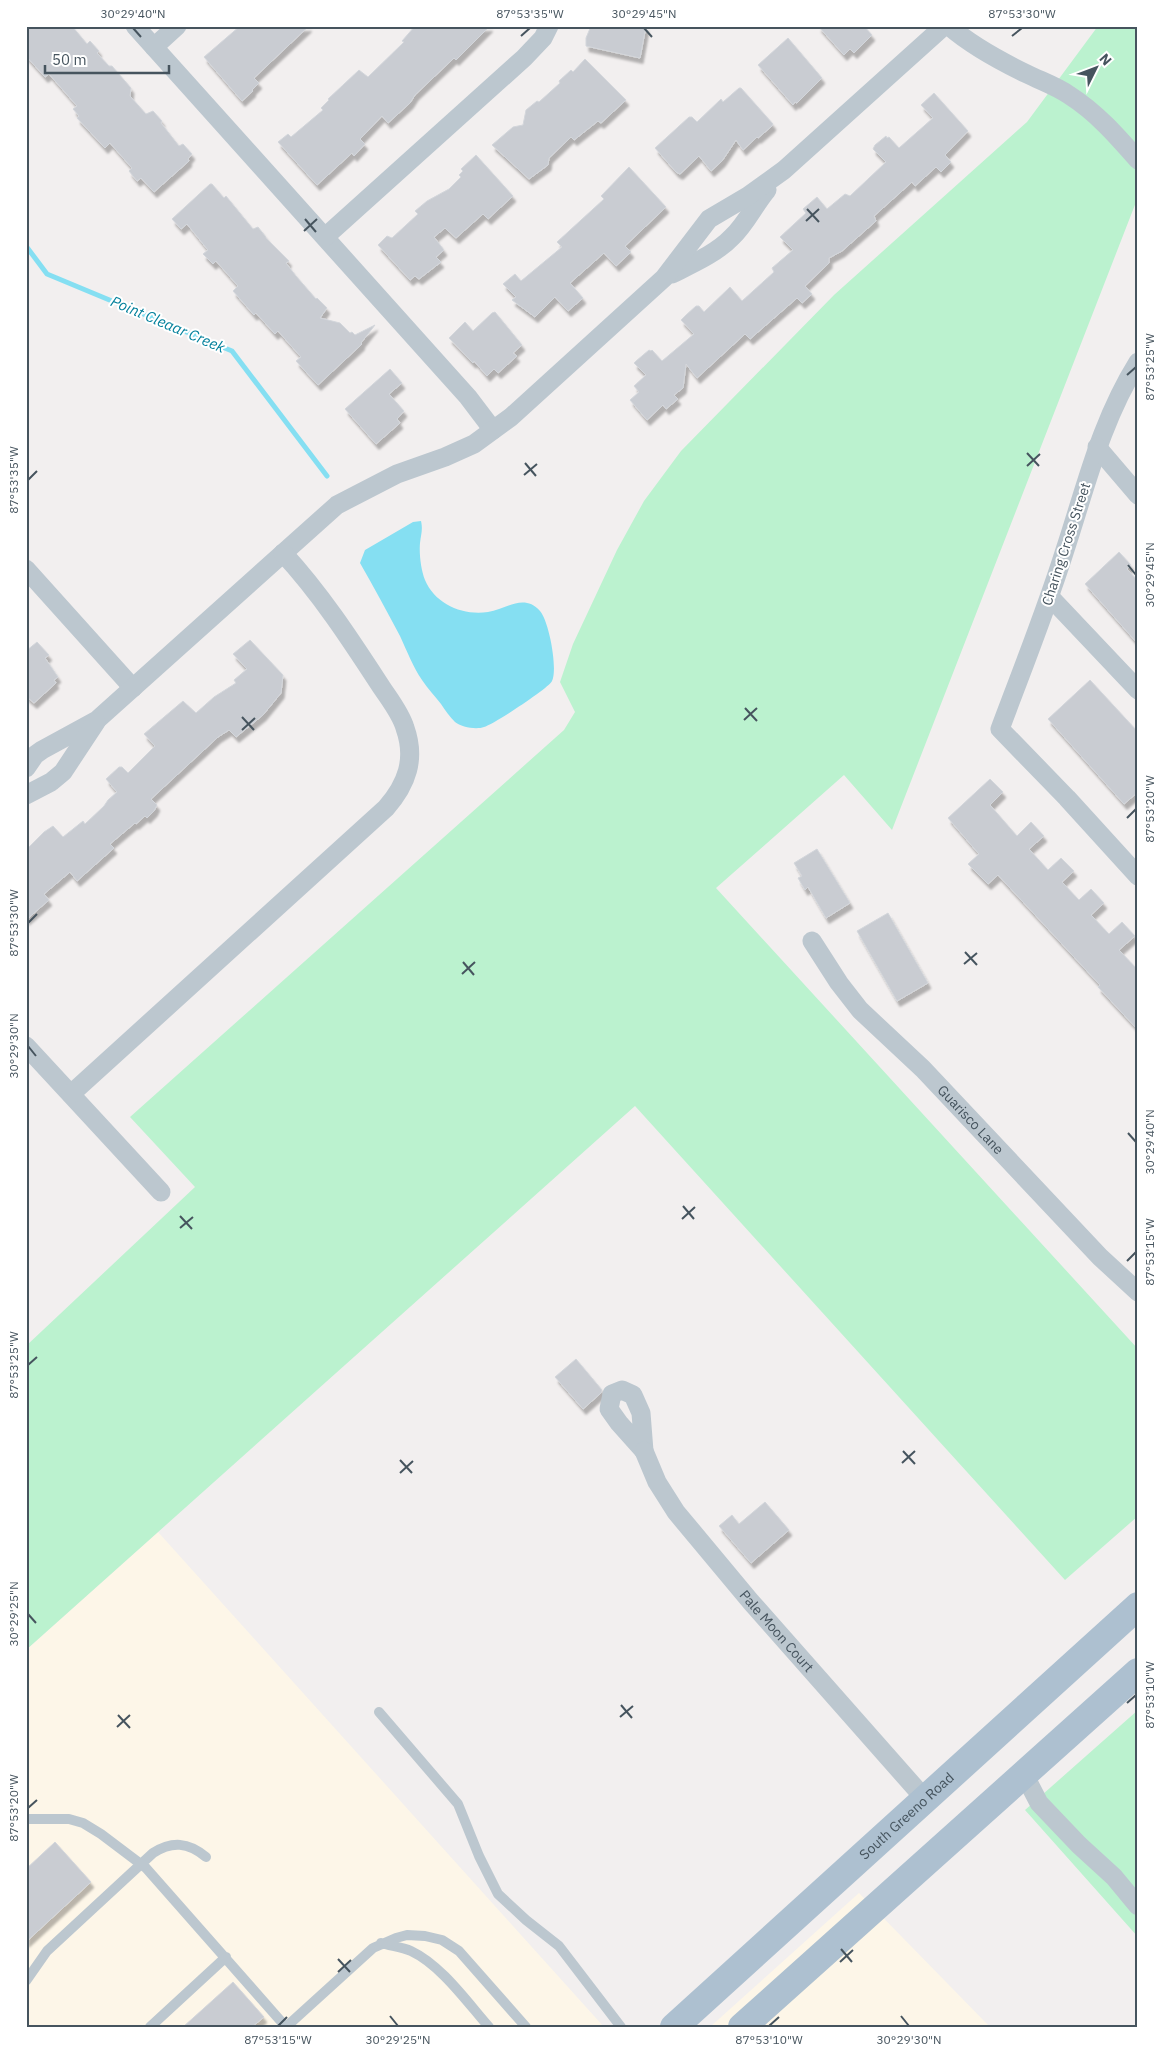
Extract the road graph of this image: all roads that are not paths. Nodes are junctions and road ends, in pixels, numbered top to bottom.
1 (135, 26) edge
2 (177, 26) edge
3 (549, 26) edge
4 (944, 26) edge
5 (949, 26) edge
6 (154, 47) junction
7 (1138, 160) edge
8 (784, 170) junction
9 (325, 237) junction
10 (664, 278) junction
11 (1138, 362) edge
12 (493, 430) junction
13 (1097, 447) junction
14 (1138, 495) edge
15 (283, 553) junction
16 (26, 569) edge
17 (1050, 597) junction
18 (133, 688) junction
19 (1138, 690) edge
20 (97, 720) junction
21 (26, 768) edge
22 (26, 795) edge
23 (1138, 876) edge
24 (812, 942) dead end
25 (26, 1046) edge
26 (71, 1094) junction
27 (161, 1192) dead end
28 (1138, 1292) edge
29 (644, 1451) dead end
30 (1138, 1606) edge
31 (1138, 1672) edge
32 (379, 1712) dead end
33 (1024, 1774) junction
34 (925, 1799) junction
35 (26, 1818) edge
36 (206, 1857) dead end
37 (140, 1863) junction
38 (1138, 1906) edge
39 (381, 1943) junction
40 (226, 1957) junction
41 (26, 1981) edge
42 (150, 2027) edge
43 (286, 2027) edge
44 (489, 2027) edge
45 (526, 2027) edge
46 (621, 2027) edge
47 (674, 2027) edge
48 (742, 2027) edge

1 - 6 street
2 - 6 street
3 - 9 street
4 - 8 street
5 - 7 street
6 - 9 street
8 - 10 street
8 - 10 street
9 - 12 street
10 - 12 street
11 - 13 street, Charing Cross Street
12 - 15 street
13 - 14 street
13 - 17 street, Charing Cross Street
15 - 18 street
15 - 26 street
16 - 18 street
17 - 19 street
17 - 23 street, Charing Cross Street
18 - 20 street
20 - 21 street
20 - 22 street
24 - 28 street, Guarisco Lane
25 - 26 street
26 - 27 street
29 - 34 street, Pale Moon Court
30 - 34 main road, South Greeno Road
31 - 33 main road
32 - 46 lane
33 - 38 street
33 - 48 main road
34 - 47 main road, South Greeno Road
35 - 37 lane
36 - 37 lane
37 - 40 lane
37 - 41 lane
39 - 43 lane
39 - 44 lane
39 - 45 lane
40 - 42 lane
40 - 43 lane

